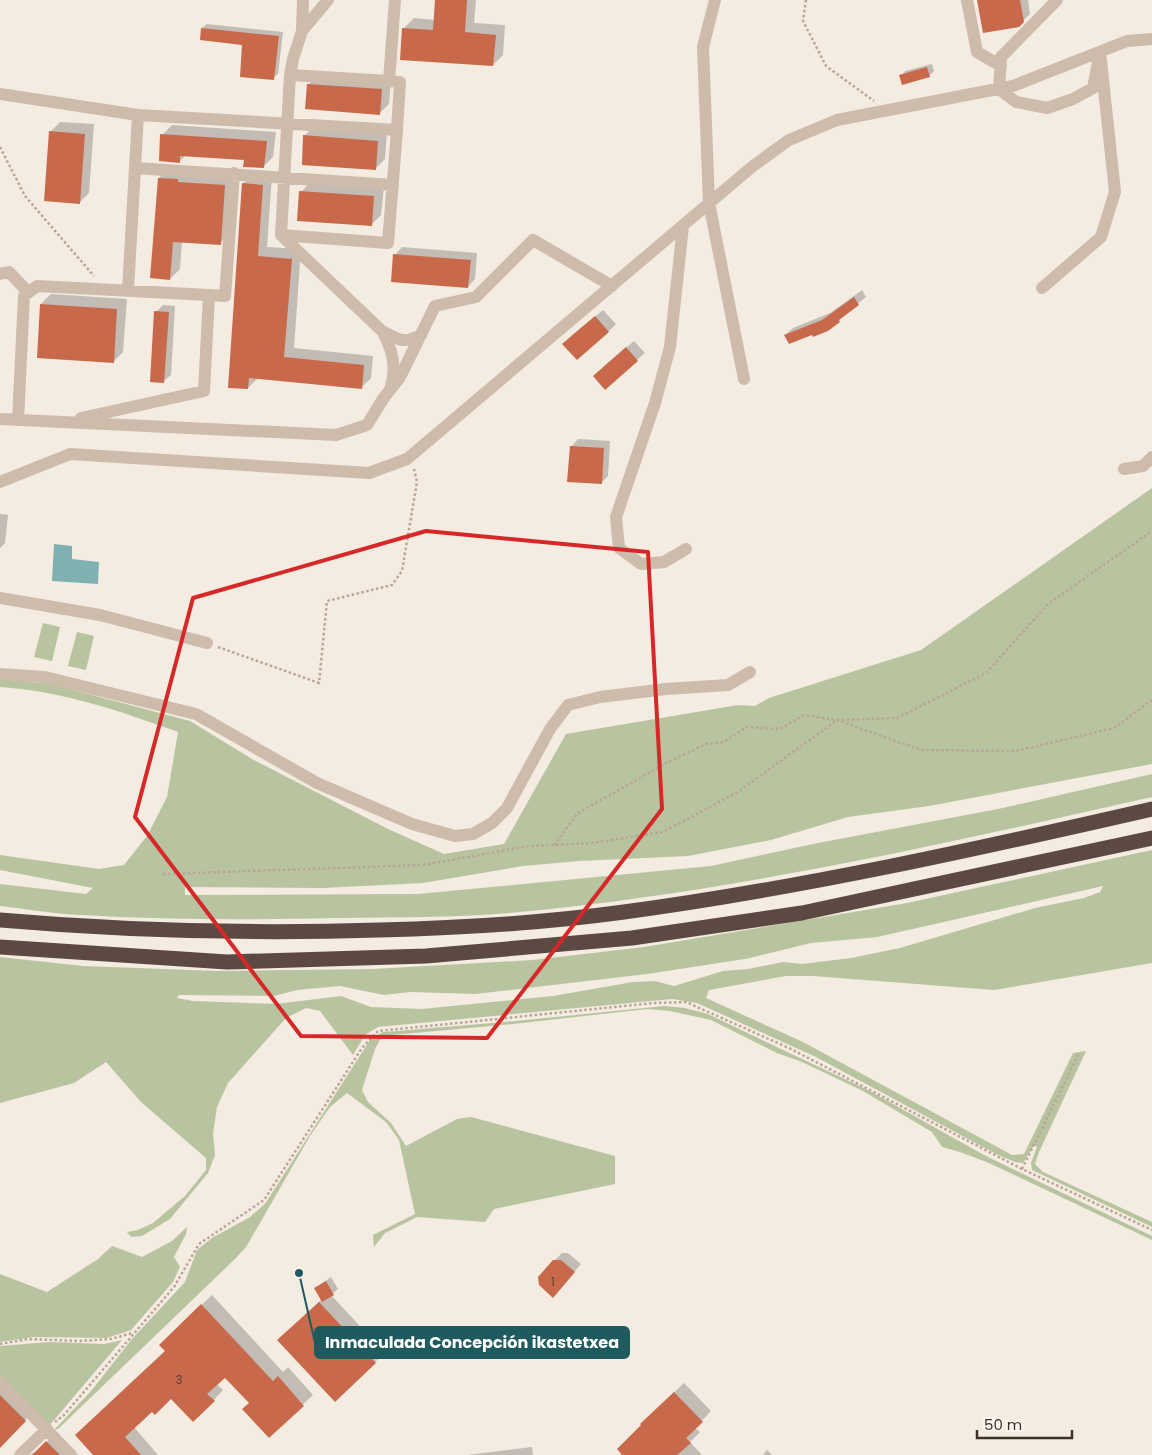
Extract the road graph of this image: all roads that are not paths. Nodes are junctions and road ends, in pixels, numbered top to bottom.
1 (302, 0) edge
2 (328, 0) edge
3 (395, 0) edge
4 (715, 0) edge
5 (967, 0) edge
6 (1057, 0) edge
7 (302, 30) junction
8 (1152, 39) edge
9 (1100, 52) junction
10 (1001, 66) junction
11 (290, 75) junction
12 (389, 81) junction
13 (999, 89) junction
14 (0, 94) edge
15 (138, 115) junction
16 (288, 124) junction
17 (397, 130) junction
18 (135, 168) junction
19 (234, 173) junction
20 (284, 176) junction
21 (393, 184) junction
22 (709, 204) junction
23 (683, 226) junction
24 (281, 235) junction
25 (0, 274) edge
26 (612, 286) junction
27 (1042, 288) dead end
28 (128, 290) junction
29 (28, 292) junction
30 (209, 294) junction
31 (382, 331) junction
32 (421, 334) junction
33 (389, 343) junction
34 (415, 347) junction
35 (744, 379) dead end
36 (390, 391) junction
37 (0, 419) edge
38 (18, 420) junction
39 (65, 422) junction
40 (1152, 457) edge
41 (1124, 469) dead end
42 (0, 482) edge
43 (686, 549) dead end
44 (0, 598) edge
45 (207, 643) road end
46 (750, 672) dead end
47 (0, 674) edge
48 (1152, 810) edge
49 (1152, 838) edge
50 (0, 920) edge
51 (0, 947) edge
52 (0, 1382) edge
53 (47, 1429) junction
54 (20, 1455) edge
55 (71, 1455) edge

1 - 7 street
2 - 7 street
3 - 12 street
4 - 22 street
5 - 10 street
6 - 10 street
7 - 11 street
8 - 9 street
9 - 13 street
9 - 13 street
9 - 27 street
10 - 13 street
11 - 12 street
11 - 16 street
12 - 17 street
13 - 22 street
14 - 15 street
15 - 16 street
15 - 18 street
16 - 17 street
16 - 20 street
17 - 21 street
18 - 19 street
18 - 28 street
19 - 20 street
19 - 30 street
20 - 21 street
20 - 24 street
21 - 24 street
22 - 23 street
22 - 35 street
23 - 26 street
23 - 43 street
24 - 31 street
25 - 29 street
26 - 32 street
26 - 42 street
28 - 29 street
28 - 30 street
29 - 38 street
30 - 39 street
31 - 32 street
31 - 33 street
32 - 34 street
33 - 34 street
33 - 36 street
34 - 36 street
36 - 39 street
37 - 38 street
38 - 39 street
40 - 41 street
44 - 45 street
46 - 47 street
48 - 50 highway
49 - 51 highway
52 - 53 street
53 - 54 street
53 - 55 street

